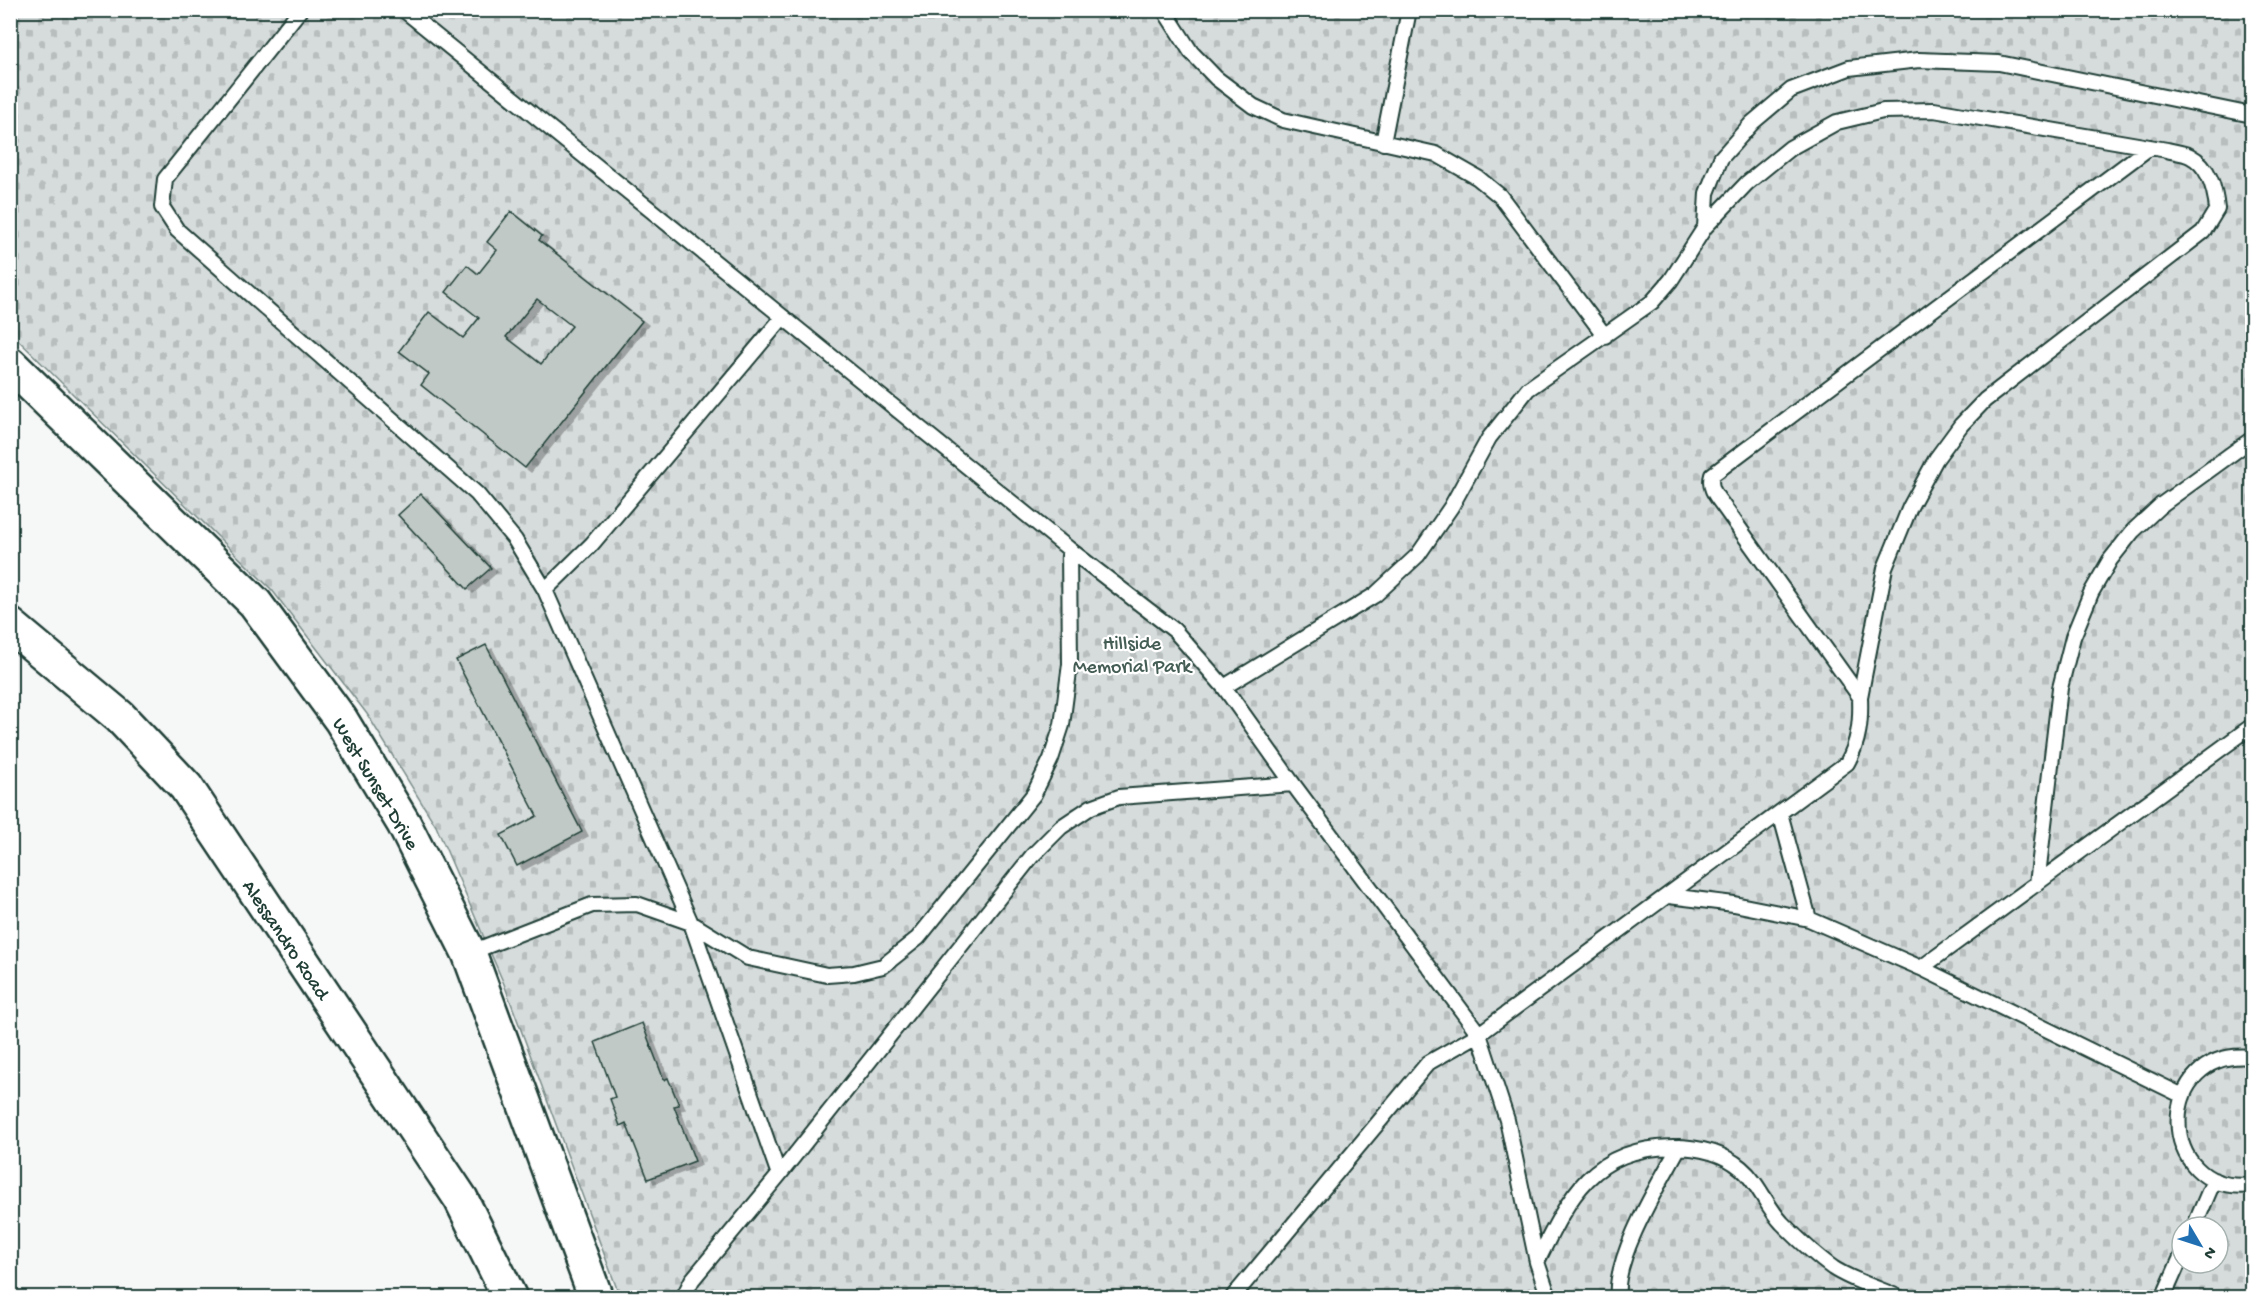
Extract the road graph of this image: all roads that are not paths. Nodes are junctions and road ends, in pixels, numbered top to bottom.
1 (300, 10) edge
2 (404, 10) edge
3 (1164, 10) edge
4 (1408, 10) edge
5 (2253, 115) edge
6 (1383, 143) junction
7 (2151, 147) junction
8 (1705, 227) junction
9 (783, 317) junction
10 (1605, 336) junction
11 (10, 364) edge
12 (2253, 439) edge
13 (1069, 549) junction
14 (545, 590) junction
15 (10, 625) edge
16 (1224, 687) junction
17 (1860, 697) junction
18 (2253, 726) edge
19 (1293, 784) junction
20 (1780, 813) junction
21 (2037, 884) junction
22 (1669, 896) junction
23 (1809, 919) junction
24 (691, 923) junction
25 (470, 952) junction
26 (1921, 968) junction
27 (1479, 1034) junction
28 (2253, 1057) edge
29 (2183, 1096) junction
30 (1679, 1147) junction
31 (779, 1175) junction
32 (2214, 1180) junction
33 (2253, 1185) edge
34 (2199, 1215) edge
35 (1537, 1262) junction
36 (2173, 1275) edge
37 (510, 1298) edge
38 (596, 1298) edge
39 (683, 1298) edge
40 (1232, 1298) edge
41 (1549, 1298) edge
42 (1618, 1298) edge
43 (1900, 1298) edge
44 (2163, 1298) edge

1 - 14 lane
2 - 9 lane
3 - 6 lane
4 - 6 lane
5 - 8 lane
6 - 10 lane
7 - 8 lane
7 - 17 lane
7 - 17 lane
8 - 10 lane
9 - 13 lane
9 - 14 lane
10 - 16 lane
11 - 25 street, West Sunset Drive
12 - 21 lane
13 - 16 lane
13 - 24 lane
14 - 24 lane
15 - 37 street, Alessandro Road
16 - 19 lane
17 - 20 lane
18 - 21 lane
19 - 27 lane
19 - 31 lane
20 - 22 lane
20 - 23 lane
21 - 26 lane
22 - 23 lane
22 - 27 lane
23 - 26 lane
24 - 25 lane
24 - 31 lane
25 - 38 street, West Sunset Drive
26 - 29 lane
27 - 35 lane
27 - 40 lane
28 - 29 lane
29 - 32 lane
30 - 35 lane
30 - 42 lane
30 - 43 lane
31 - 39 lane
32 - 33 lane
32 - 34 lane
35 - 41 lane
36 - 44 lane

